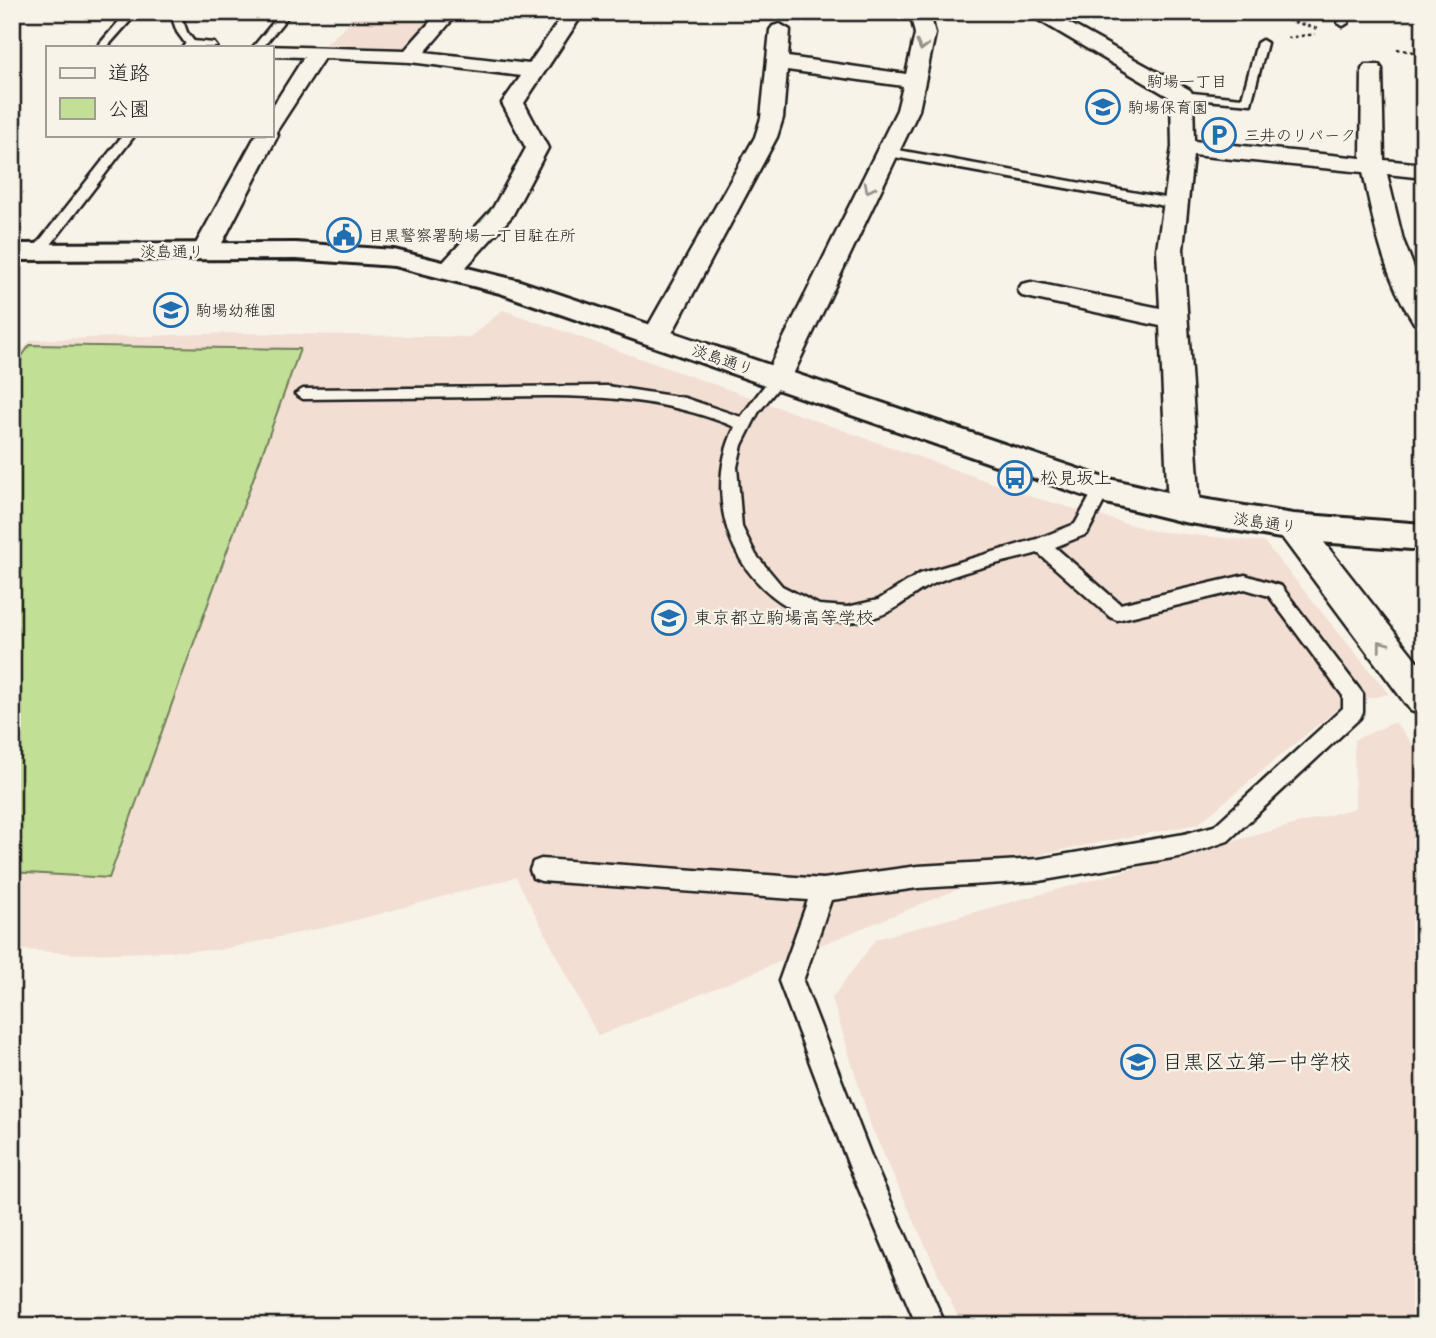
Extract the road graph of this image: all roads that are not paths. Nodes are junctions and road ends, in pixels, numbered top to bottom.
1 (133, 12) edge
2 (176, 12) edge
3 (198, 12) edge
4 (450, 12) edge
5 (575, 12) edge
6 (920, 12) edge
7 (1034, 12) edge
8 (780, 30) dead end
9 (1262, 43) road end
10 (104, 46) edge
11 (192, 46) edge
12 (259, 46) edge
13 (273, 50) edge
14 (317, 52) junction
15 (410, 56) junction
16 (777, 62) junction
17 (1372, 69) dead end
18 (534, 71) junction
19 (914, 81) junction
20 (1182, 94) junction
21 (273, 124) edge
22 (128, 136) edge
23 (266, 136) edge
24 (1183, 146) junction
25 (887, 152) junction
26 (1373, 165) junction
27 (1424, 171) edge
28 (1176, 204) junction
29 (205, 251) junction
30 (25, 252) edge
31 (448, 271) junction
32 (1031, 289) dead end
33 (1424, 317) edge
34 (1172, 320) junction
35 (657, 335) junction
36 (778, 378) junction
37 (303, 394) dead end
38 (744, 424) junction
39 (1102, 490) junction
40 (1184, 509) junction
41 (1293, 527) junction
42 (1424, 537) edge
43 (1041, 545) junction
44 (1424, 699) edge
45 (541, 870) dead end
46 (823, 890) junction
47 (932, 1326) edge

1 - 10 lane
2 - 11 lane
3 - 12 lane
4 - 15 street
5 - 18 street
6 -> 19 street
7 - 20 street
8 - 16 street
9 - 20 lane
13 - 14 street
14 - 15 street
14 - 21 street
15 - 18 street
16 - 19 street
16 - 35 street
17 - 26 street
18 - 31 street
19 - 25 street
20 - 24 street
22 - 30 lane
23 - 29 street
24 - 26 street
24 - 28 street
25 - 28 lane
25 -> 36 street
26 - 27 street
26 - 33 street
28 - 34 street
29 - 30 main road, 淡島通り
29 - 31 main road, 淡島通り
31 - 35 main road, 淡島通り
32 - 34 street
34 - 40 street
35 - 36 main road, 淡島通り
36 - 38 lane
36 - 39 main road, 淡島通り
37 - 38 lane
38 - 43 lane
39 - 40 main road, 淡島通り
39 - 43 lane
40 - 41 main road, 淡島通り
41 - 42 main road, 淡島通り
44 -> 41 street
43 - 46 lane
45 - 46 lane
46 - 47 lane

